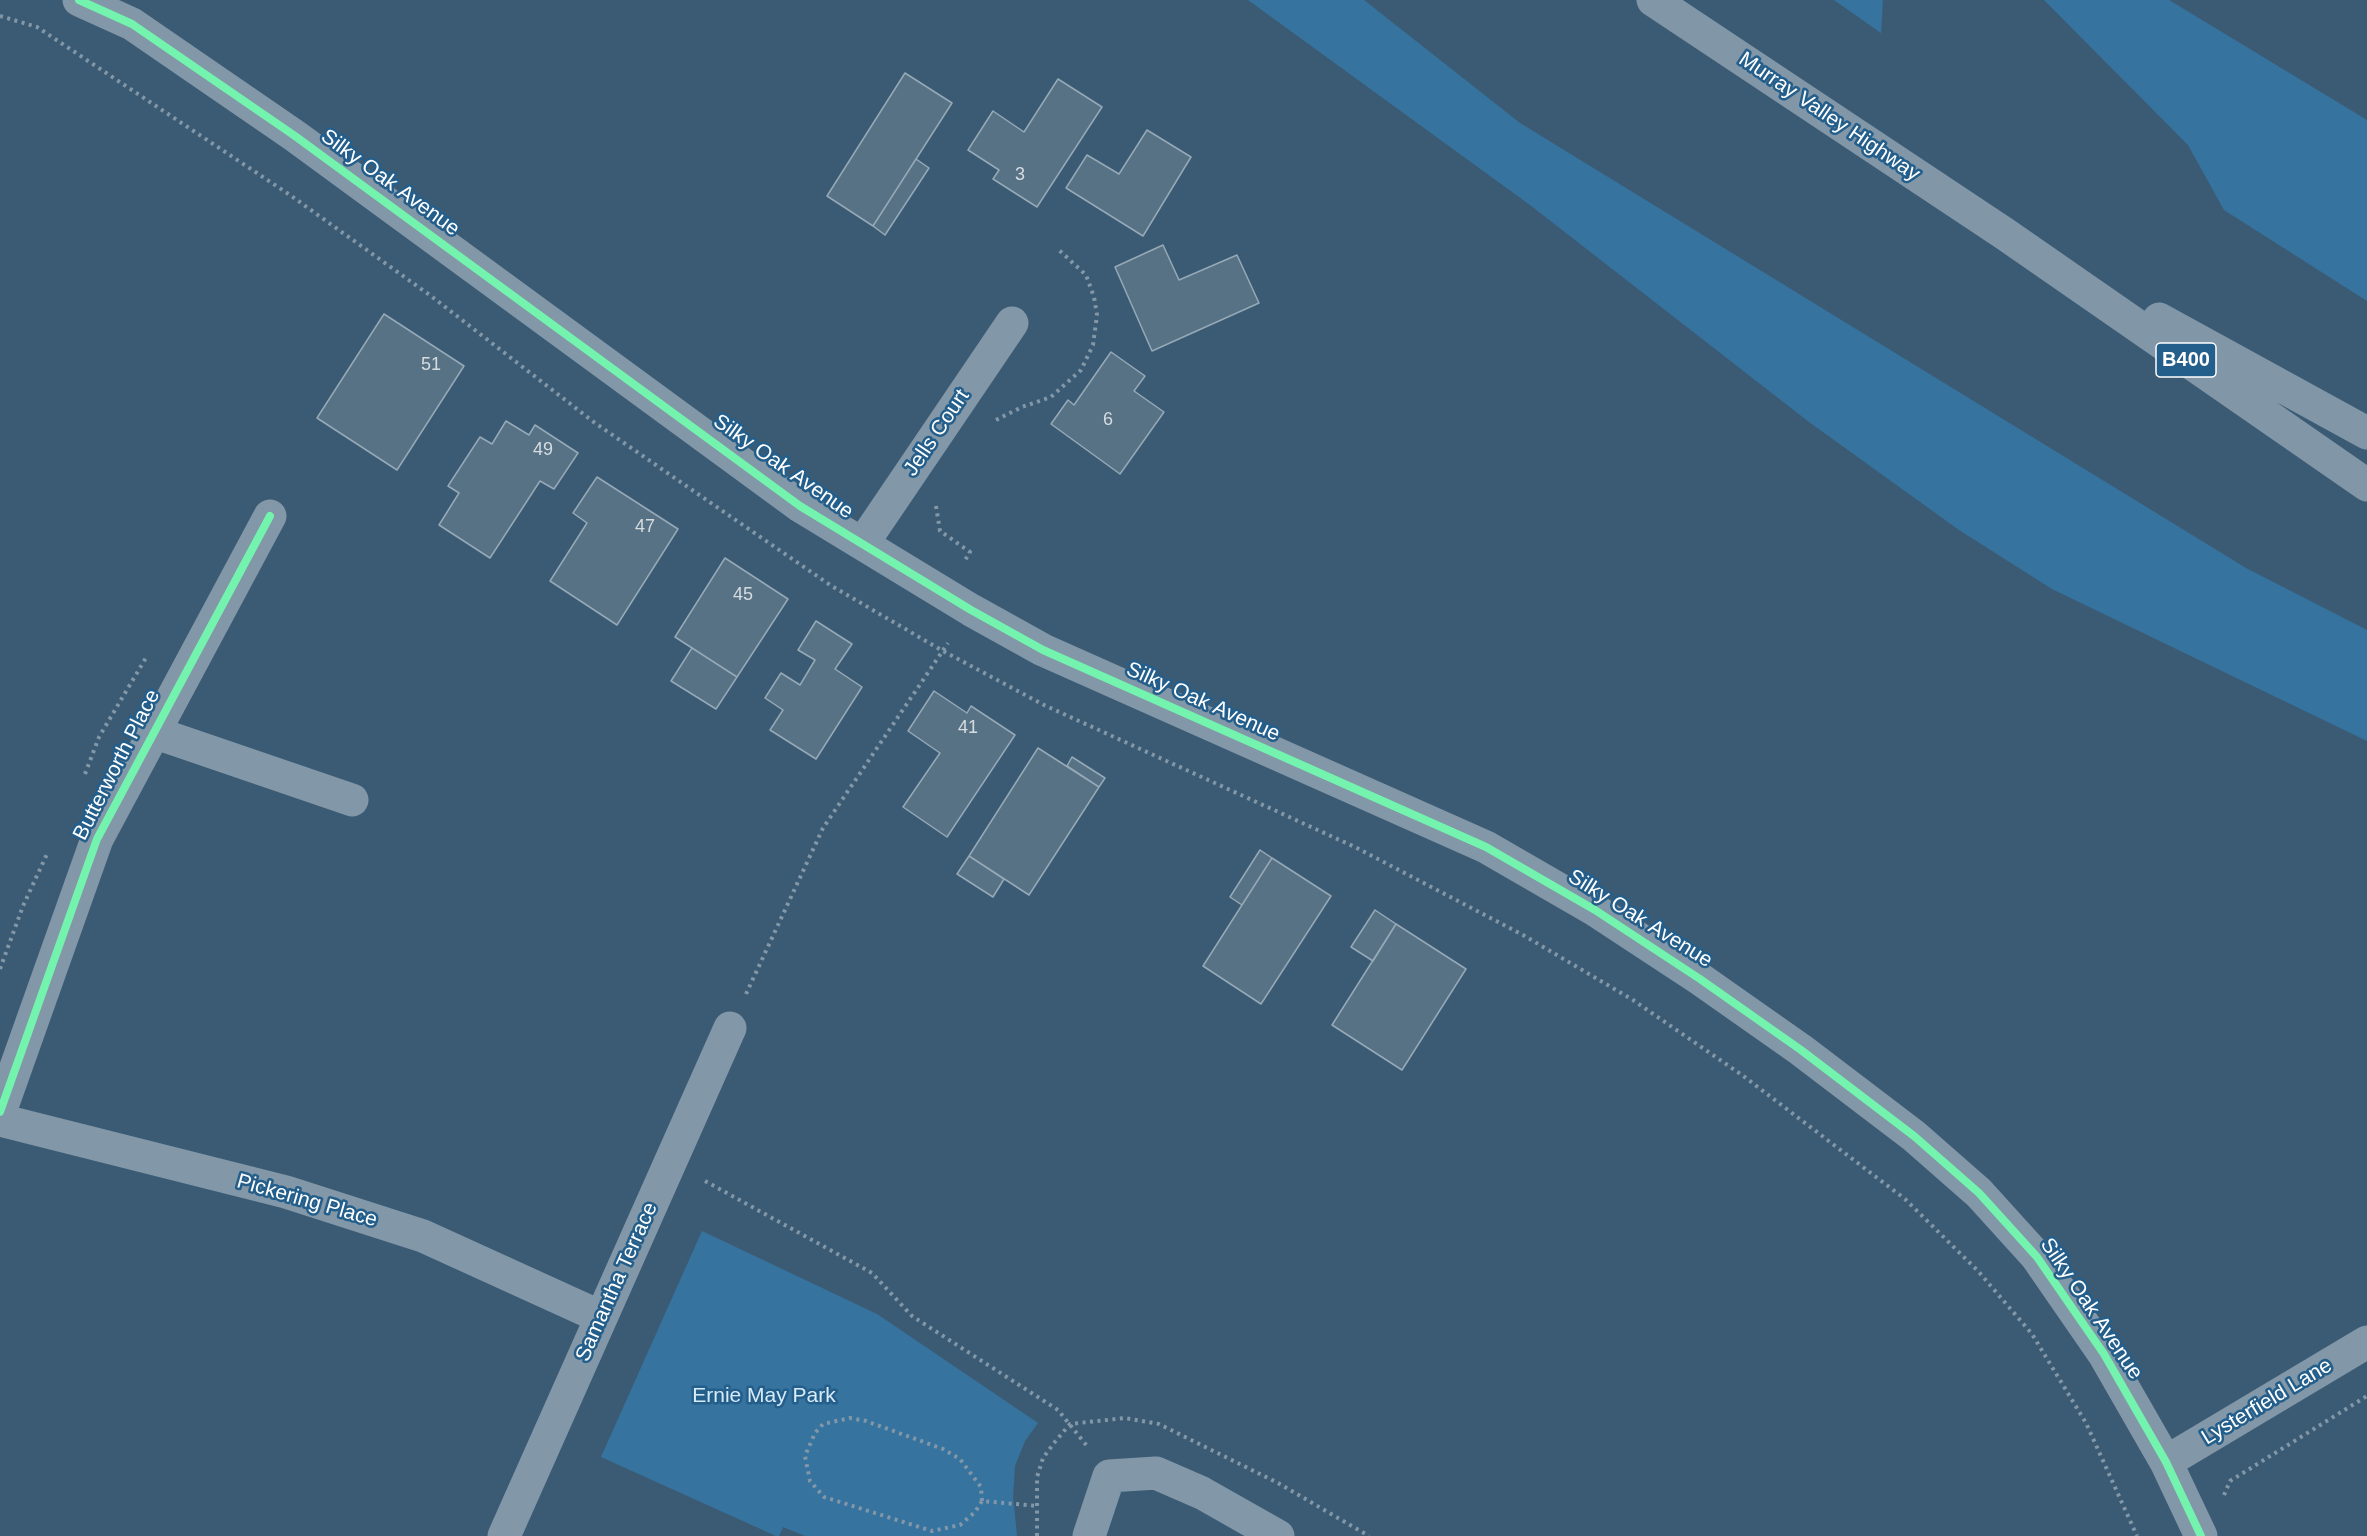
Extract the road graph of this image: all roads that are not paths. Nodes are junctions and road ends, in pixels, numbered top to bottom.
1 (80, 0) edge
2 (1653, 0) edge
3 (2005, 234) junction
4 (1012, 323) dead end
5 (2367, 433) edge
6 (2367, 485) edge
7 (270, 516) dead end
8 (863, 543) junction
9 (153, 732) junction
10 (352, 800) dead end
11 (730, 1028) road end
12 (0, 1112) edge
13 (0, 1120) edge
14 (601, 1317) junction
15 (2367, 1342) edge
16 (2166, 1462) junction
17 (2196, 1526) edge
18 (504, 1536) edge
19 (1089, 1536) edge
20 (1278, 1536) edge

1 - 8 street, Silky Oak Avenue
2 - 3 main road, Murray Valley Highway / B400
3 - 5 main road, Murray Valley Highway / B400
3 - 6 main road, Murray Valley Highway / B400
4 - 8 street, Jells Court
7 - 9 street, Butterworth Place
8 - 16 street, Silky Oak Avenue
9 - 10 street, Butterworth Place
9 - 12 street, Butterworth Place
11 - 14 street, Samantha Terrace
13 - 14 street, Pickering Place
14 - 18 street, Samantha Terrace
15 - 16 street, Lysterfield Lane
16 - 17 street, Silky Oak Avenue
19 - 20 street

